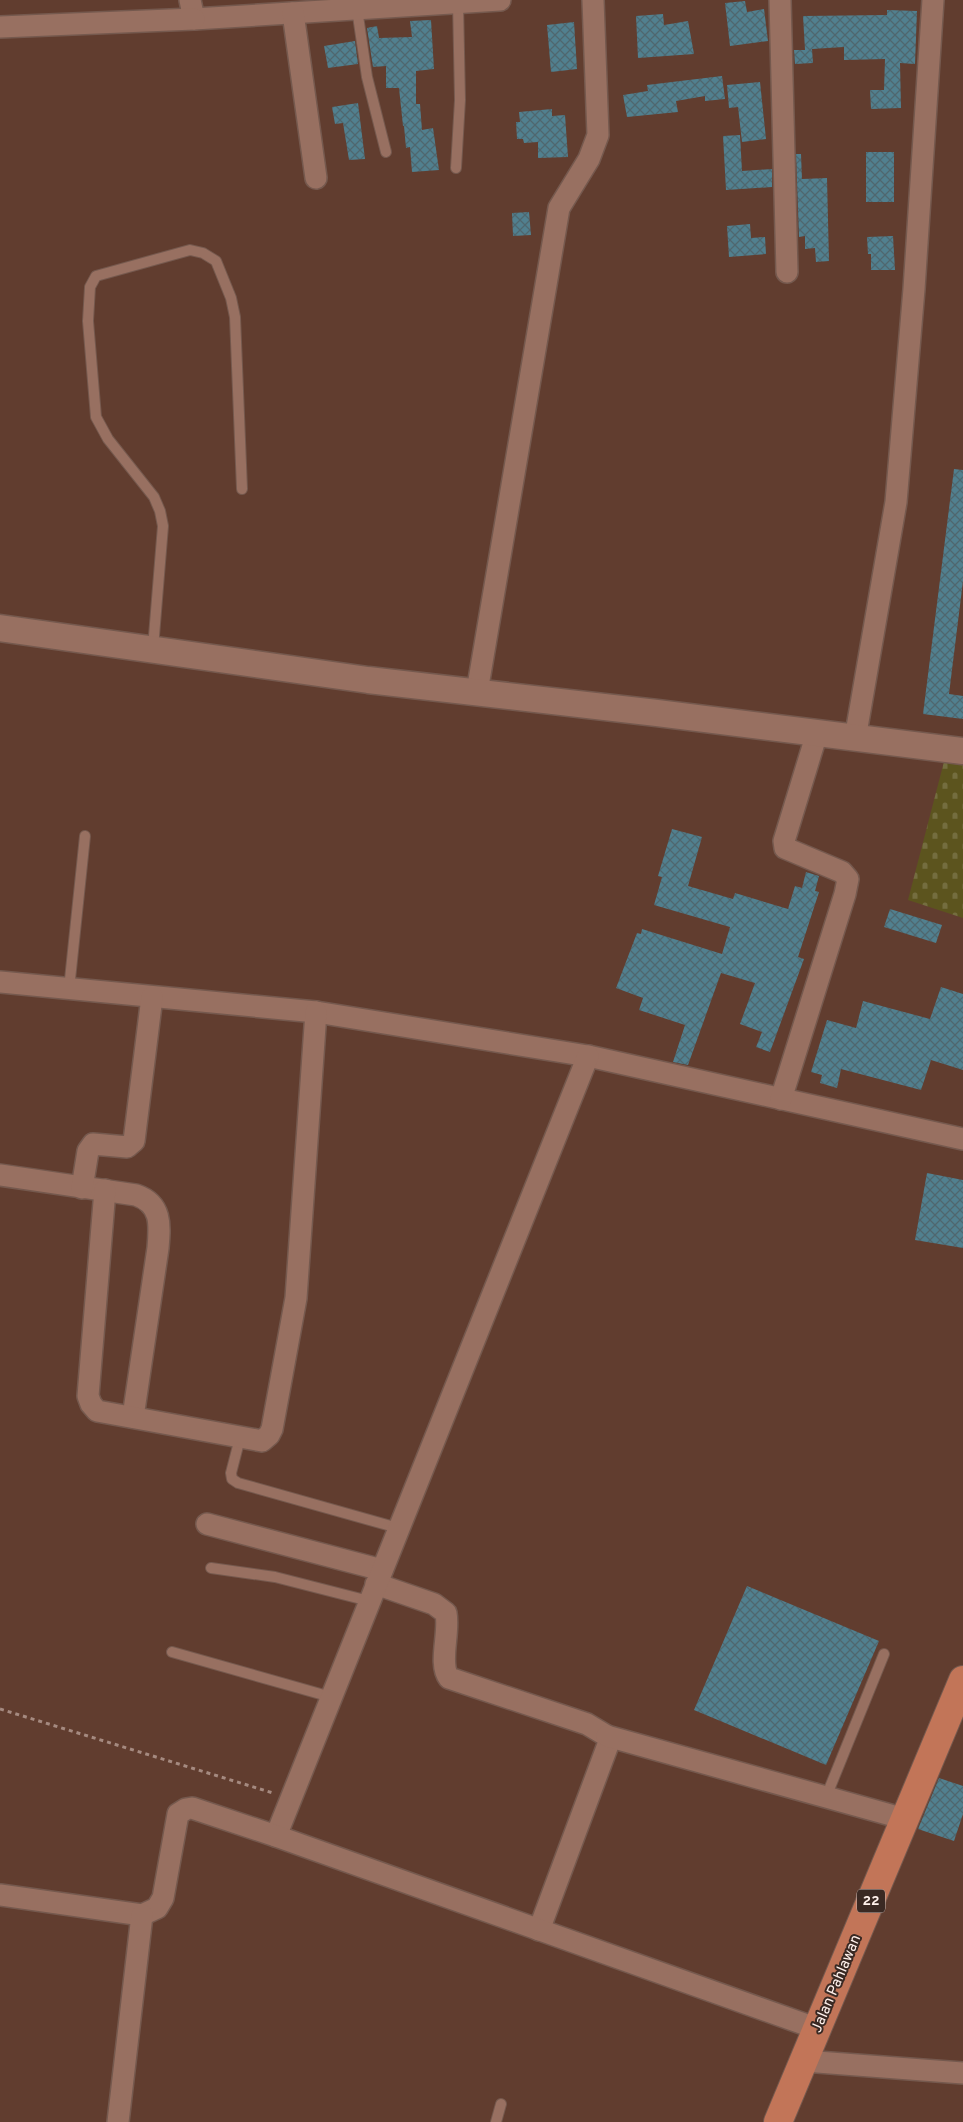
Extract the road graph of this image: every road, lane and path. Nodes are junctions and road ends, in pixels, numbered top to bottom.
1 (500, 0) edge
2 (593, 0) edge
3 (780, 0) edge
4 (933, 0) edge
5 (458, 3) junction
6 (357, 9) junction
7 (192, 10) edge
8 (293, 13) junction
9 (0, 27) edge
10 (386, 152) dead end
11 (456, 168) dead end
12 (316, 178) dead end
13 (786, 272) dead end
14 (242, 489) dead end
15 (0, 628) edge
16 (153, 649) junction
17 (476, 692) junction
18 (817, 733) junction
19 (856, 739) junction
20 (963, 751) edge
21 (85, 836) dead end
22 (0, 982) edge
23 (69, 989) junction
24 (152, 997) junction
25 (316, 1012) junction
26 (588, 1056) junction
27 (781, 1098) junction
28 (963, 1139) edge
29 (0, 1175) edge
30 (82, 1188) junction
31 (105, 1190) junction
32 (133, 1418) junction
33 (240, 1438) junction
34 (207, 1524) dead end
35 (398, 1528) junction
36 (211, 1568) dead end
37 (376, 1585) junction
38 (172, 1652) dead end
39 (884, 1654) dead end
40 (963, 1680) edge
41 (331, 1697) junction
42 (0, 1709) edge
43 (607, 1736) junction
44 (826, 1797) junction
45 (290, 1798) junction
46 (905, 1819) junction
47 (276, 1836) junction
48 (0, 1895) edge
49 (142, 1914) junction
50 (539, 1930) junction
51 (818, 2029) junction
52 (804, 2062) junction
53 (963, 2073) edge
54 (501, 2104) dead end
55 (118, 2122) edge
56 (496, 2122) edge
57 (778, 2122) edge

1 - 5 street
2 - 17 street
3 - 13 street
4 - 19 street
5 - 6 street
5 - 11 lane
6 - 8 street
6 - 10 lane
7 - 8 street
7 - 9 street
8 - 12 street
14 - 16 lane
15 - 16 street
16 - 17 street
17 - 18 street
18 - 19 street
18 - 27 street
19 - 20 street
21 - 23 lane
22 - 23 street
23 - 24 street
24 - 25 street
24 - 30 street
25 - 26 street
25 - 33 street
26 - 27 street
26 - 35 street
27 - 28 street
29 - 30 street
30 - 31 street
31 - 32 street
31 - 32 street
32 - 33 street
33 - 35 lane
34 - 37 street
35 - 37 street
36 - 37 lane
37 - 41 street
37 - 43 street
38 - 41 lane
39 - 44 lane
40 - 46 highway, Jalan Pahlawan / 22
41 - 45 street
42 - 45 path
43 - 44 street
43 - 50 street
44 - 46 street
45 - 47 street
46 - 51 highway, Jalan Pahlawan / 22
47 - 49 street
47 - 50 street
48 - 49 street
49 - 55 street
50 - 51 street
51 - 52 highway, Jalan Pahlawan / 22
52 - 53 street
52 - 57 highway, Jalan Pahlawan / 22
54 - 56 lane

